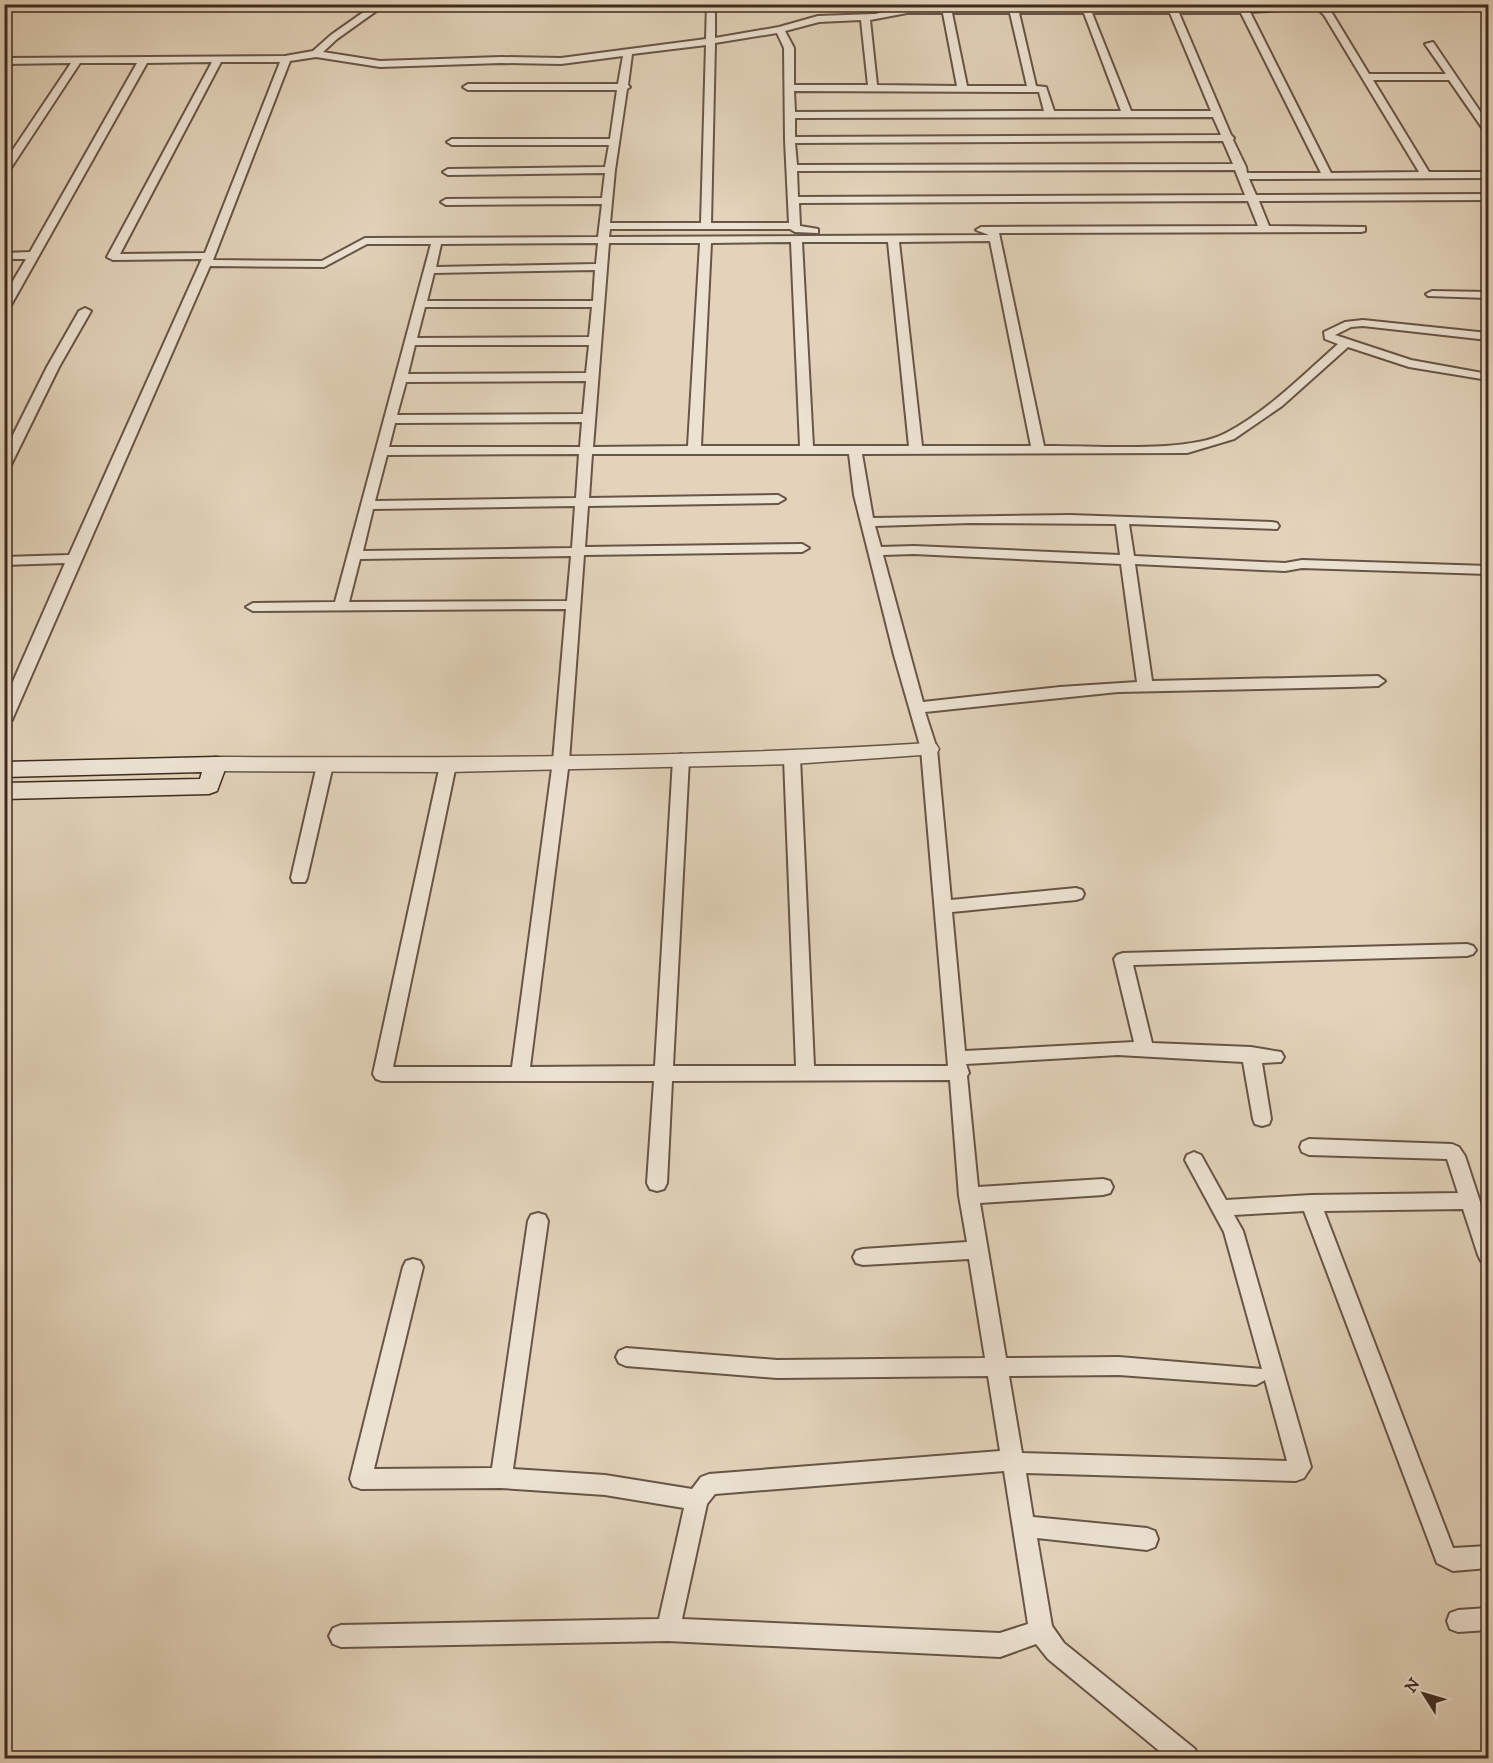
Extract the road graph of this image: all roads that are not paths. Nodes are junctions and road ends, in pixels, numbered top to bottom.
1 (382, 4) edge
2 (711, 4) edge
3 (1319, 5) edge
4 (1009, 7) edge
5 (948, 10) junction
6 (1087, 10) junction
7 (1173, 10) junction
8 (1244, 10) junction
9 (865, 18) junction
10 (780, 30) junction
11 (712, 41) junction
12 (1430, 44) dead end
13 (628, 51) junction
14 (316, 54) junction
15 (286, 59) junction
16 (4, 61) edge
17 (77, 61) junction
18 (143, 61) junction
19 (217, 61) junction
20 (1366, 77) junction
21 (1452, 77) junction
22 (468, 87) dead end
23 (625, 87) junction
24 (790, 88) junction
25 (873, 89) junction
26 (1032, 89) junction
27 (963, 90) junction
28 (1127, 113) junction
29 (1050, 114) junction
30 (1217, 114) junction
31 (790, 115) junction
32 (1488, 130) edge
33 (1229, 138) junction
34 (790, 140) junction
35 (452, 142) dead end
36 (616, 142) junction
37 (792, 168) junction
38 (610, 170) junction
39 (4, 171) edge
40 (448, 172) dead end
41 (1243, 172) junction
42 (1488, 175) edge
43 (1328, 176) junction
44 (1426, 176) junction
45 (1488, 197) edge
46 (1252, 199) junction
47 (794, 200) junction
48 (608, 201) junction
49 (446, 202) dead end
50 (606, 226) junction
51 (706, 226) junction
52 (795, 226) junction
53 (1265, 229) junction
54 (1361, 229) dead end
55 (993, 234) junction
56 (706, 239) junction
57 (796, 239) junction
58 (893, 239) junction
59 (436, 240) junction
60 (604, 240) junction
61 (34, 255) junction
62 (4, 256) edge
63 (207, 260) junction
64 (601, 267) junction
65 (429, 270) junction
66 (1432, 294) dead end
67 (1488, 295) edge
68 (420, 304) junction
69 (598, 304) junction
70 (4, 308) edge
71 (85, 311) dead end
72 (1488, 336) edge
73 (594, 341) junction
74 (410, 342) junction
75 (1345, 344) junction
76 (592, 377) junction
77 (1488, 377) edge
78 (401, 378) junction
79 (589, 418) junction
80 (390, 419) junction
81 (916, 448) junction
82 (1038, 448) junction
83 (694, 450) junction
84 (807, 450) junction
85 (855, 450) junction
86 (381, 451) junction
87 (586, 452) junction
88 (4, 467) edge
89 (778, 499) dead end
90 (582, 501) junction
91 (368, 505) junction
92 (1122, 521) junction
93 (869, 522) junction
94 (1272, 526) dead end
95 (802, 548) dead end
96 (876, 550) junction
97 (578, 552) junction
98 (354, 555) junction
99 (74, 559) junction
100 (1128, 560) junction
101 (4, 561) edge
102 (1488, 570) edge
103 (575, 606) junction
104 (253, 607) dead end
105 (341, 607) junction
106 (1378, 681) dead end
107 (1145, 686) junction
108 (916, 708) junction
109 (4, 720) edge
110 (929, 749) junction
111 (792, 758) junction
112 (681, 759) junction
113 (561, 761) junction
114 (216, 764) junction
115 (325, 765) junction
116 (448, 765) junction
117 (4, 770) edge
118 (4, 791) edge
119 (299, 878) dead end
120 (1076, 894) dead end
121 (945, 907) junction
122 (1467, 950) dead end
123 (1145, 1050) junction
124 (1251, 1054) junction
125 (1275, 1057) dead end
126 (959, 1065) junction
127 (662, 1073) junction
128 (805, 1073) junction
129 (520, 1074) junction
130 (1262, 1119) dead end
131 (1309, 1147) dead end
132 (1194, 1160) dead end
133 (657, 1183) dead end
134 (1103, 1187) dead end
135 (969, 1196) junction
136 (1471, 1201) junction
137 (1311, 1203) junction
138 (1222, 1208) junction
139 (538, 1221) dead end
140 (978, 1250) junction
141 (1488, 1255) edge
142 (862, 1257) dead end
143 (413, 1267) dead end
144 (626, 1357) dead end
145 (997, 1367) junction
146 (1256, 1376) dead end
147 (1012, 1462) junction
148 (501, 1478) junction
149 (697, 1500) junction
150 (1023, 1526) junction
151 (1147, 1539) dead end
152 (1488, 1557) edge
153 (1488, 1619) edge
154 (1458, 1621) dead end
155 (668, 1630) junction
156 (1041, 1631) junction
157 (340, 1636) dead end
158 (1186, 1758) edge

1 - 14 street
2 - 11 street
3 - 8 street
3 - 20 street
4 - 5 street
4 - 6 street
4 - 26 street
5 - 9 street
5 - 27 street
6 - 7 street
6 - 28 street
7 - 8 street
7 - 30 street
8 - 43 street
9 - 10 street
9 - 25 street
10 - 11 street
10 - 24 street
11 - 13 street
11 - 51 street
12 - 21 street
13 - 14 street
13 - 23 street
14 - 15 street
15 - 19 street
15 - 63 street
16 - 17 street
17 - 18 street
17 - 39 street
18 - 19 street
18 - 61 street
19 - 63 street
20 - 21 street
20 - 44 street
21 - 32 street
22 - 23 street
23 - 36 street
24 - 25 street
24 - 31 street
25 - 27 street
26 - 27 street
26 - 29 street
28 - 29 street
28 - 30 street
29 - 31 street
30 - 33 street
31 - 34 street
33 - 34 street
33 - 41 street
34 - 37 street
35 - 36 street
36 - 38 street
37 - 41 street
37 - 47 street
38 - 40 street
38 - 48 street
41 - 43 street
41 - 46 street
42 - 44 street
43 - 44 street
45 - 46 street
46 - 47 street
46 - 53 street
47 - 52 street
48 - 49 street
48 - 50 street
50 - 51 street
50 - 60 street
51 - 52 street
52 - 55 street
53 - 54 street
53 - 55 street
55 - 58 street
55 - 82 street
56 - 57 street
56 - 60 street
56 - 83 street
57 - 58 street
57 - 84 street
58 - 81 street
59 - 60 street
59 - 63 street
59 - 65 street
60 - 64 street
61 - 62 street
61 - 70 street
63 - 99 street
64 - 65 street
64 - 69 street
65 - 68 street
66 - 67 street
68 - 69 street
68 - 74 street
69 - 73 street
71 - 88 street
72 - 75 street
73 - 74 street
73 - 76 street
74 - 78 street
75 - 77 street
75 - 82 street
76 - 78 street
76 - 79 street
78 - 80 street
79 - 80 street
79 - 87 street
80 - 86 street
81 - 82 street
81 - 85 street
83 - 84 street
83 - 87 street
84 - 85 street
85 - 93 street
86 - 87 street
86 - 91 street
87 - 90 street
89 - 90 street
90 - 91 street
90 - 97 street
91 - 98 street
92 - 93 street
92 - 94 street
92 - 100 street
93 - 96 street
95 - 97 street
96 - 100 street
96 - 108 street
97 - 98 street
97 - 103 street
98 - 105 street
99 - 101 street
99 - 109 street
100 - 102 street
100 - 107 street
103 - 105 street
103 - 113 street
104 - 105 street
106 - 107 street
107 - 108 street
108 - 110 street
110 - 111 street
110 - 121 street
111 - 112 street
111 - 128 street
112 - 113 street
112 - 127 street
113 - 116 street
113 - 129 street
114 - 115 street
114 - 117 main road
114 - 118 main road
115 - 116 street
115 - 119 street
116 - 129 street
120 - 121 street
121 - 126 street
122 - 123 street
123 - 124 street
123 - 126 street
124 - 125 street
124 - 130 street
126 - 128 street
126 - 135 street
127 - 128 street
127 - 129 street
127 - 133 street
131 - 136 street
132 - 138 street
134 - 135 street
135 - 140 street
136 - 137 street
136 - 141 street
137 - 138 street
137 - 152 street
138 - 147 street
139 - 148 street
140 - 142 street
140 - 145 street
143 - 148 street
144 - 145 street
145 - 146 street
145 - 147 street
147 - 149 street
147 - 150 street
148 - 149 street
149 - 155 street
150 - 151 street
150 - 156 street
153 - 154 street
155 - 156 street
155 - 157 street
156 - 158 street

